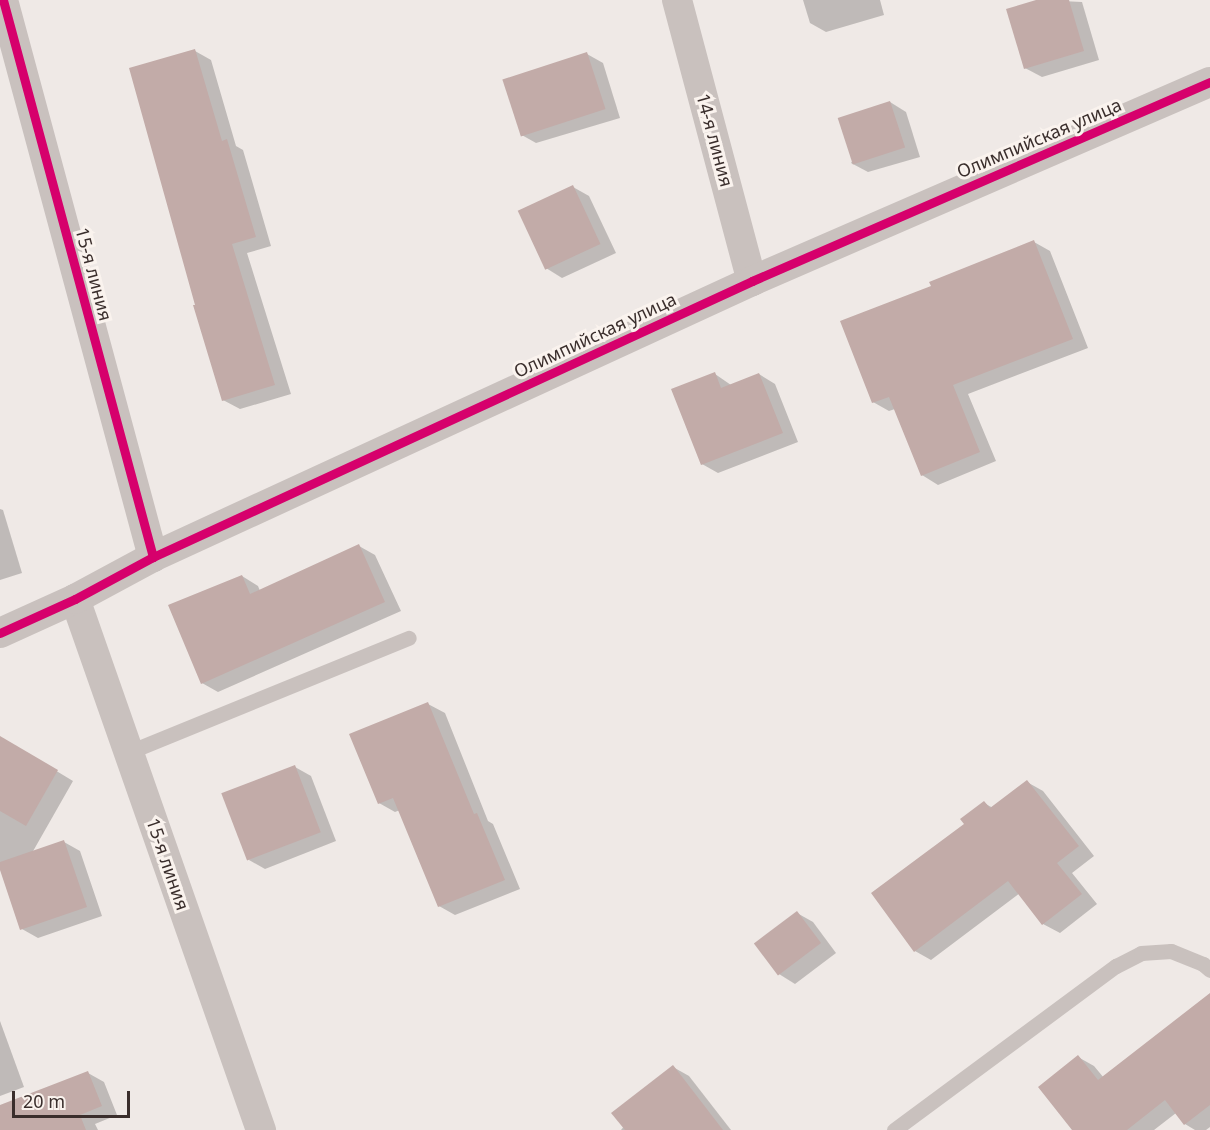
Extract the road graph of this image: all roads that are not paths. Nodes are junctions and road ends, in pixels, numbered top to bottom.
1 (3, 0) edge
2 (677, 0) edge
3 (1210, 82) edge
4 (752, 280) junction
5 (153, 557) junction
6 (75, 599) junction
7 (0, 633) edge
8 (409, 638) dead end
9 (129, 752) junction
10 (1210, 970) edge
11 (261, 1130) edge
12 (894, 1130) edge

1 - 5 street, 15-я линия
2 - 4 street, 14-я линия
3 - 4 street, Олимпийская улица
4 - 5 street, Олимпийская улица
5 - 6 street, Олимпийская улица
6 - 7 street, Олимпийская улица
6 - 9 street, 15-я линия
8 - 9 lane
9 - 11 street, 15-я линия
10 - 12 lane

